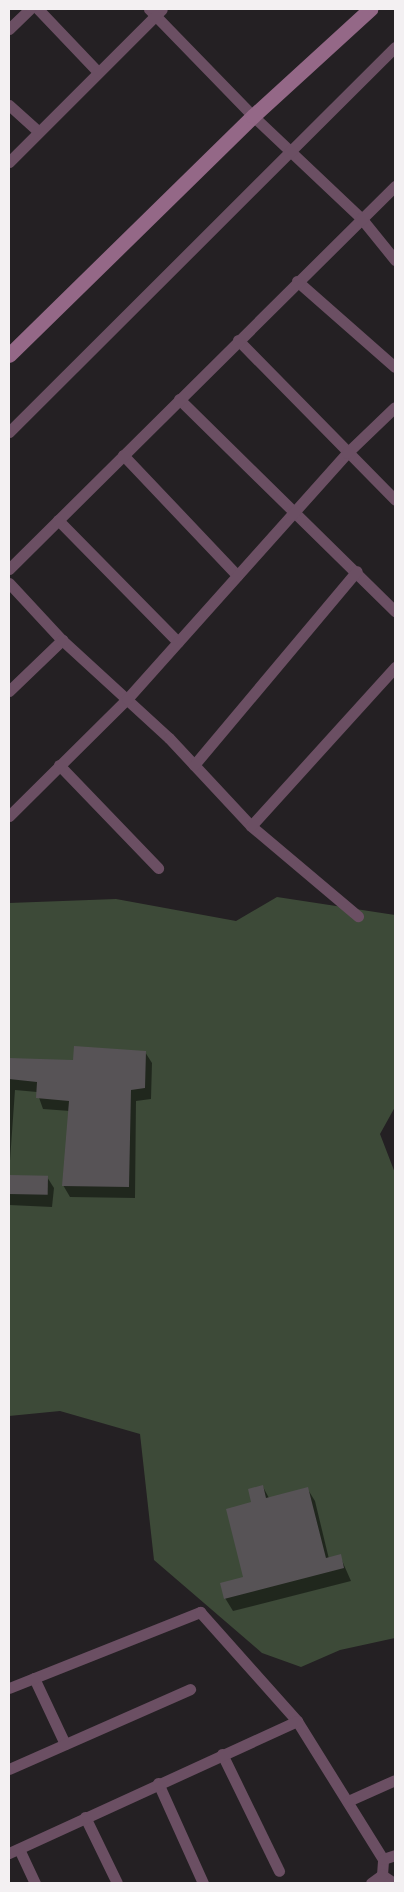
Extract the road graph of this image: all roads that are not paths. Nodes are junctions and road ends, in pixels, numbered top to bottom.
1 (30, 9) edge
2 (38, 9) edge
3 (370, 9) edge
4 (156, 11) edge
5 (9, 29) edge
6 (395, 47) edge
7 (98, 72) junction
8 (9, 105) edge
9 (253, 116) junction
10 (38, 131) junction
11 (289, 150) junction
12 (9, 162) edge
13 (395, 186) edge
14 (361, 218) junction
15 (395, 260) edge
16 (297, 281) junction
17 (238, 340) junction
18 (9, 355) edge
19 (395, 367) edge
20 (179, 399) junction
21 (395, 407) edge
22 (9, 432) edge
23 (347, 453) junction
24 (123, 455) junction
25 (395, 500) edge
26 (294, 512) junction
27 (58, 520) junction
28 (9, 569) edge
29 (357, 571) junction
30 (237, 576) junction
31 (9, 583) edge
32 (395, 610) edge
33 (62, 640) junction
34 (178, 642) junction
35 (395, 667) edge
36 (9, 691) edge
37 (127, 699) junction
38 (194, 764) junction
39 (59, 765) junction
40 (9, 816) edge
41 (251, 826) junction
42 (158, 868) dead end
43 (358, 916) dead end
44 (34, 1678) junction
45 (9, 1688) edge
46 (190, 1688) dead end
47 (297, 1721) junction
48 (66, 1744) junction
49 (222, 1754) junction
50 (9, 1769) edge
51 (395, 1780) edge
52 (158, 1782) junction
53 (348, 1801) junction
54 (85, 1817) junction
55 (14, 1851) edge
56 (395, 1855) edge
57 (383, 1859) junction
58 (279, 1872) dead end
59 (382, 1874) junction
60 (36, 1883) edge
61 (117, 1883) edge
62 (202, 1883) edge
63 (371, 1883) edge
64 (394, 1883) edge

1 - 5 street
2 - 7 street
3 - 9 street
4 - 7 street
4 - 9 street
6 - 11 street
7 - 10 street
8 - 10 street
9 - 11 street
9 - 18 street
10 - 12 street
11 - 14 street
11 - 22 street
13 - 14 street
14 - 15 street
14 - 16 street
16 - 17 street
16 - 19 street
17 - 20 street
17 - 23 street
20 - 24 street
20 - 26 street
21 - 23 street
23 - 25 street
23 - 26 street
24 - 27 street
24 - 30 street
26 - 29 street
26 - 30 street
27 - 28 street
27 - 34 street
29 - 32 street
29 - 38 street
30 - 34 street
31 - 33 street
33 - 36 street
33 - 37 street
34 - 37 street
35 - 41 street
37 - 38 street
37 - 39 street
38 - 41 street
39 - 40 street
39 - 42 street
41 - 43 street
44 - 45 street
44 - 47 street
44 - 48 street
46 - 48 street
47 - 49 street
47 - 53 street
48 - 50 street
49 - 52 street
49 - 58 street
51 - 53 street
52 - 54 street
52 - 62 street
53 - 57 street
54 - 55 street
54 - 61 street
55 - 60 street
56 - 57 street
57 - 59 street
59 - 63 street
59 - 64 street

